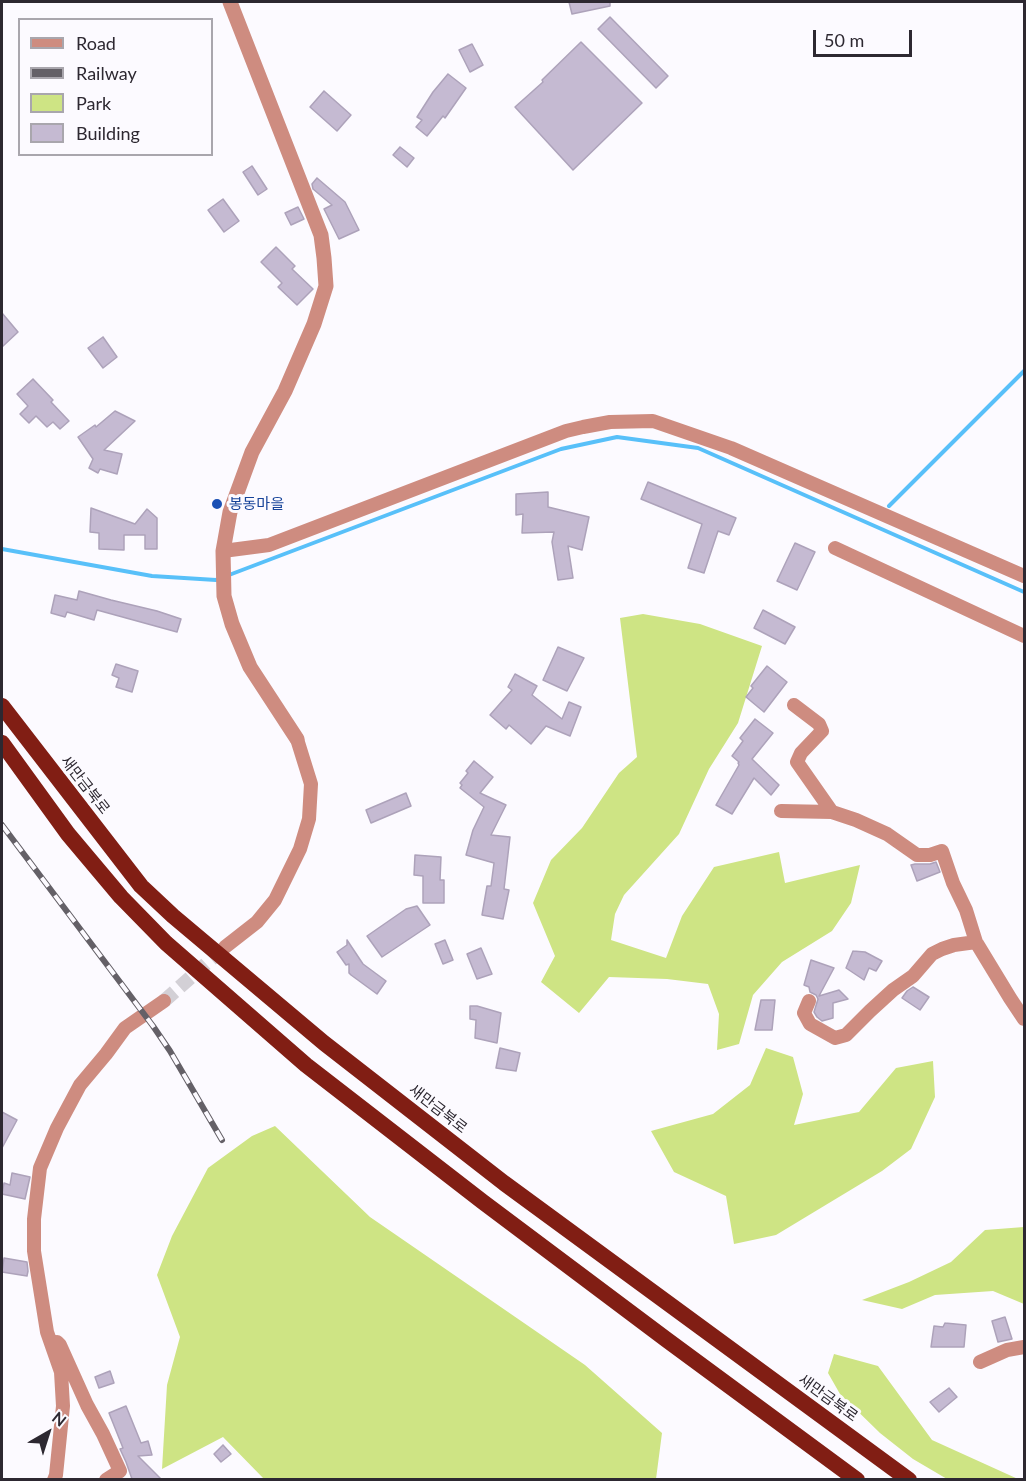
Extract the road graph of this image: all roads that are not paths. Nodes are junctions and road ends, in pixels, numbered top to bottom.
1 (230, 2) edge
2 (836, 548) dead end
3 (224, 550) junction
4 (1024, 576) edge
5 (1024, 636) edge
6 (794, 705) dead end
7 (2, 706) edge
8 (297, 739) joint
9 (2, 743) edge
10 (781, 811) dead end
11 (831, 812) junction
12 (976, 942) junction
13 (225, 947) tunnel mouth
14 (164, 1001) tunnel mouth
15 (809, 1001) dead end
16 (1024, 1019) edge
17 (47, 1332) junction
18 (1024, 1347) edge
19 (980, 1362) dead end
20 (123, 1475) edge
21 (54, 1479) edge
22 (106, 1479) edge
23 (857, 1479) edge
24 (909, 1479) edge

1 - 3 street
2 - 5 street
3 - 4 street
3 - 8 street
6 - 11 street
7 - 24 highway, 새만금북로
8 - 13 street
9 - 23 highway
10 - 11 street
11 - 12 street
12 - 15 street
12 - 16 street
14 - 17 street
17 - 20 street
17 - 21 street
18 - 19 street
20 - 22 street

